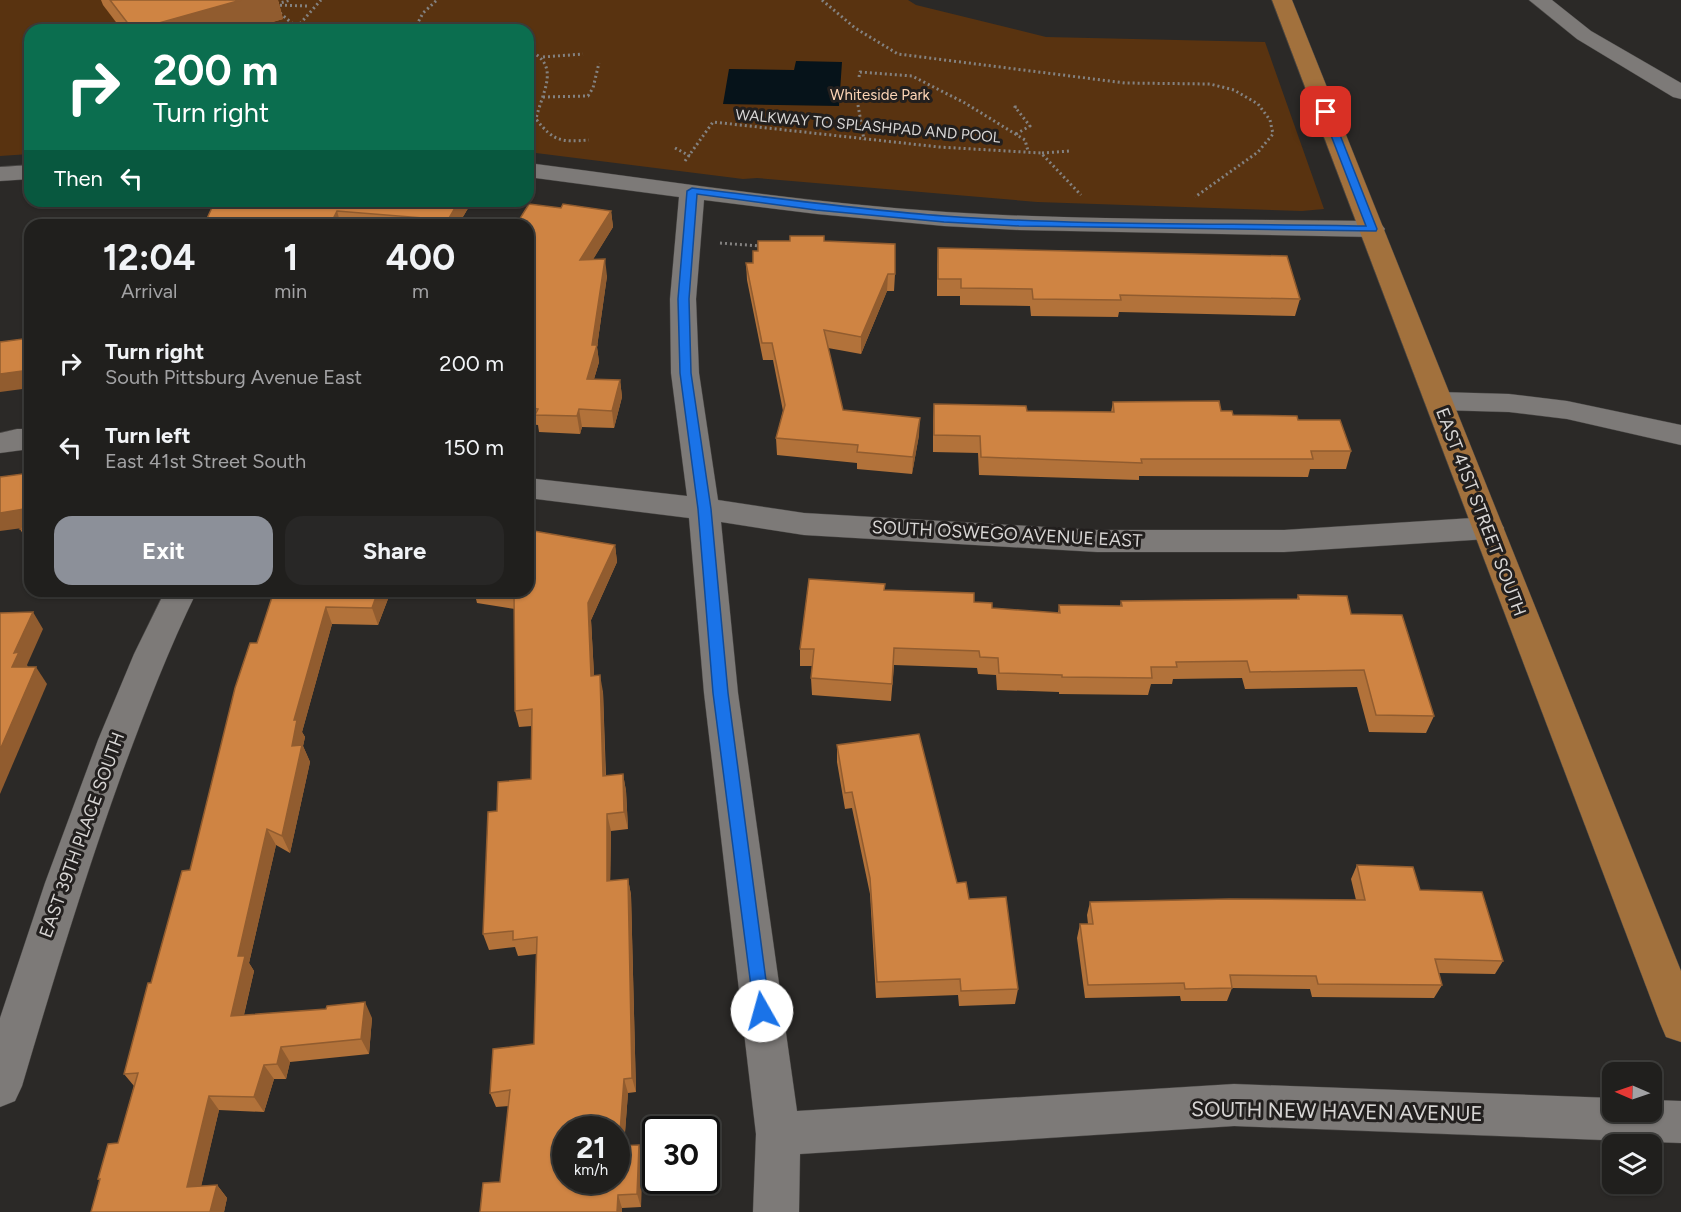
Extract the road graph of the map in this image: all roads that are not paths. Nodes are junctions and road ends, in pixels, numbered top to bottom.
1 (1282, 0) edge
2 (1539, 0) edge
3 (1681, 92) edge
4 (534, 170) edge
5 (24, 172) edge
6 (0, 174) edge
7 (685, 179) junction
8 (1372, 229) junction
9 (1438, 401) junction
10 (1681, 435) edge
11 (24, 439) edge
12 (0, 443) edge
13 (534, 489) edge
14 (704, 509) junction
15 (1488, 528) junction
16 (178, 597) edge
17 (1681, 1023) edge
18 (0, 1086) edge
19 (1681, 1122) edge
20 (778, 1134) junction
21 (776, 1212) edge

1 - 8 main road, EAST 41ST STREET SOUTH
2 - 3 street
4 - 7 street
5 - 6 street
7 - 8 street
7 - 14 street
8 - 9 main road, EAST 41ST STREET SOUTH
9 - 10 street
9 - 15 main road, EAST 41ST STREET SOUTH
11 - 12 street
13 - 14 street, SOUTH OSWEGO AVENUE EAST
14 - 15 street, SOUTH OSWEGO AVENUE EAST
14 - 20 street
15 - 17 main road, EAST 41ST STREET SOUTH
16 - 18 street, EAST 39TH PLACE SOUTH
19 - 20 street, SOUTH NEW HAVEN AVENUE
20 - 21 street

